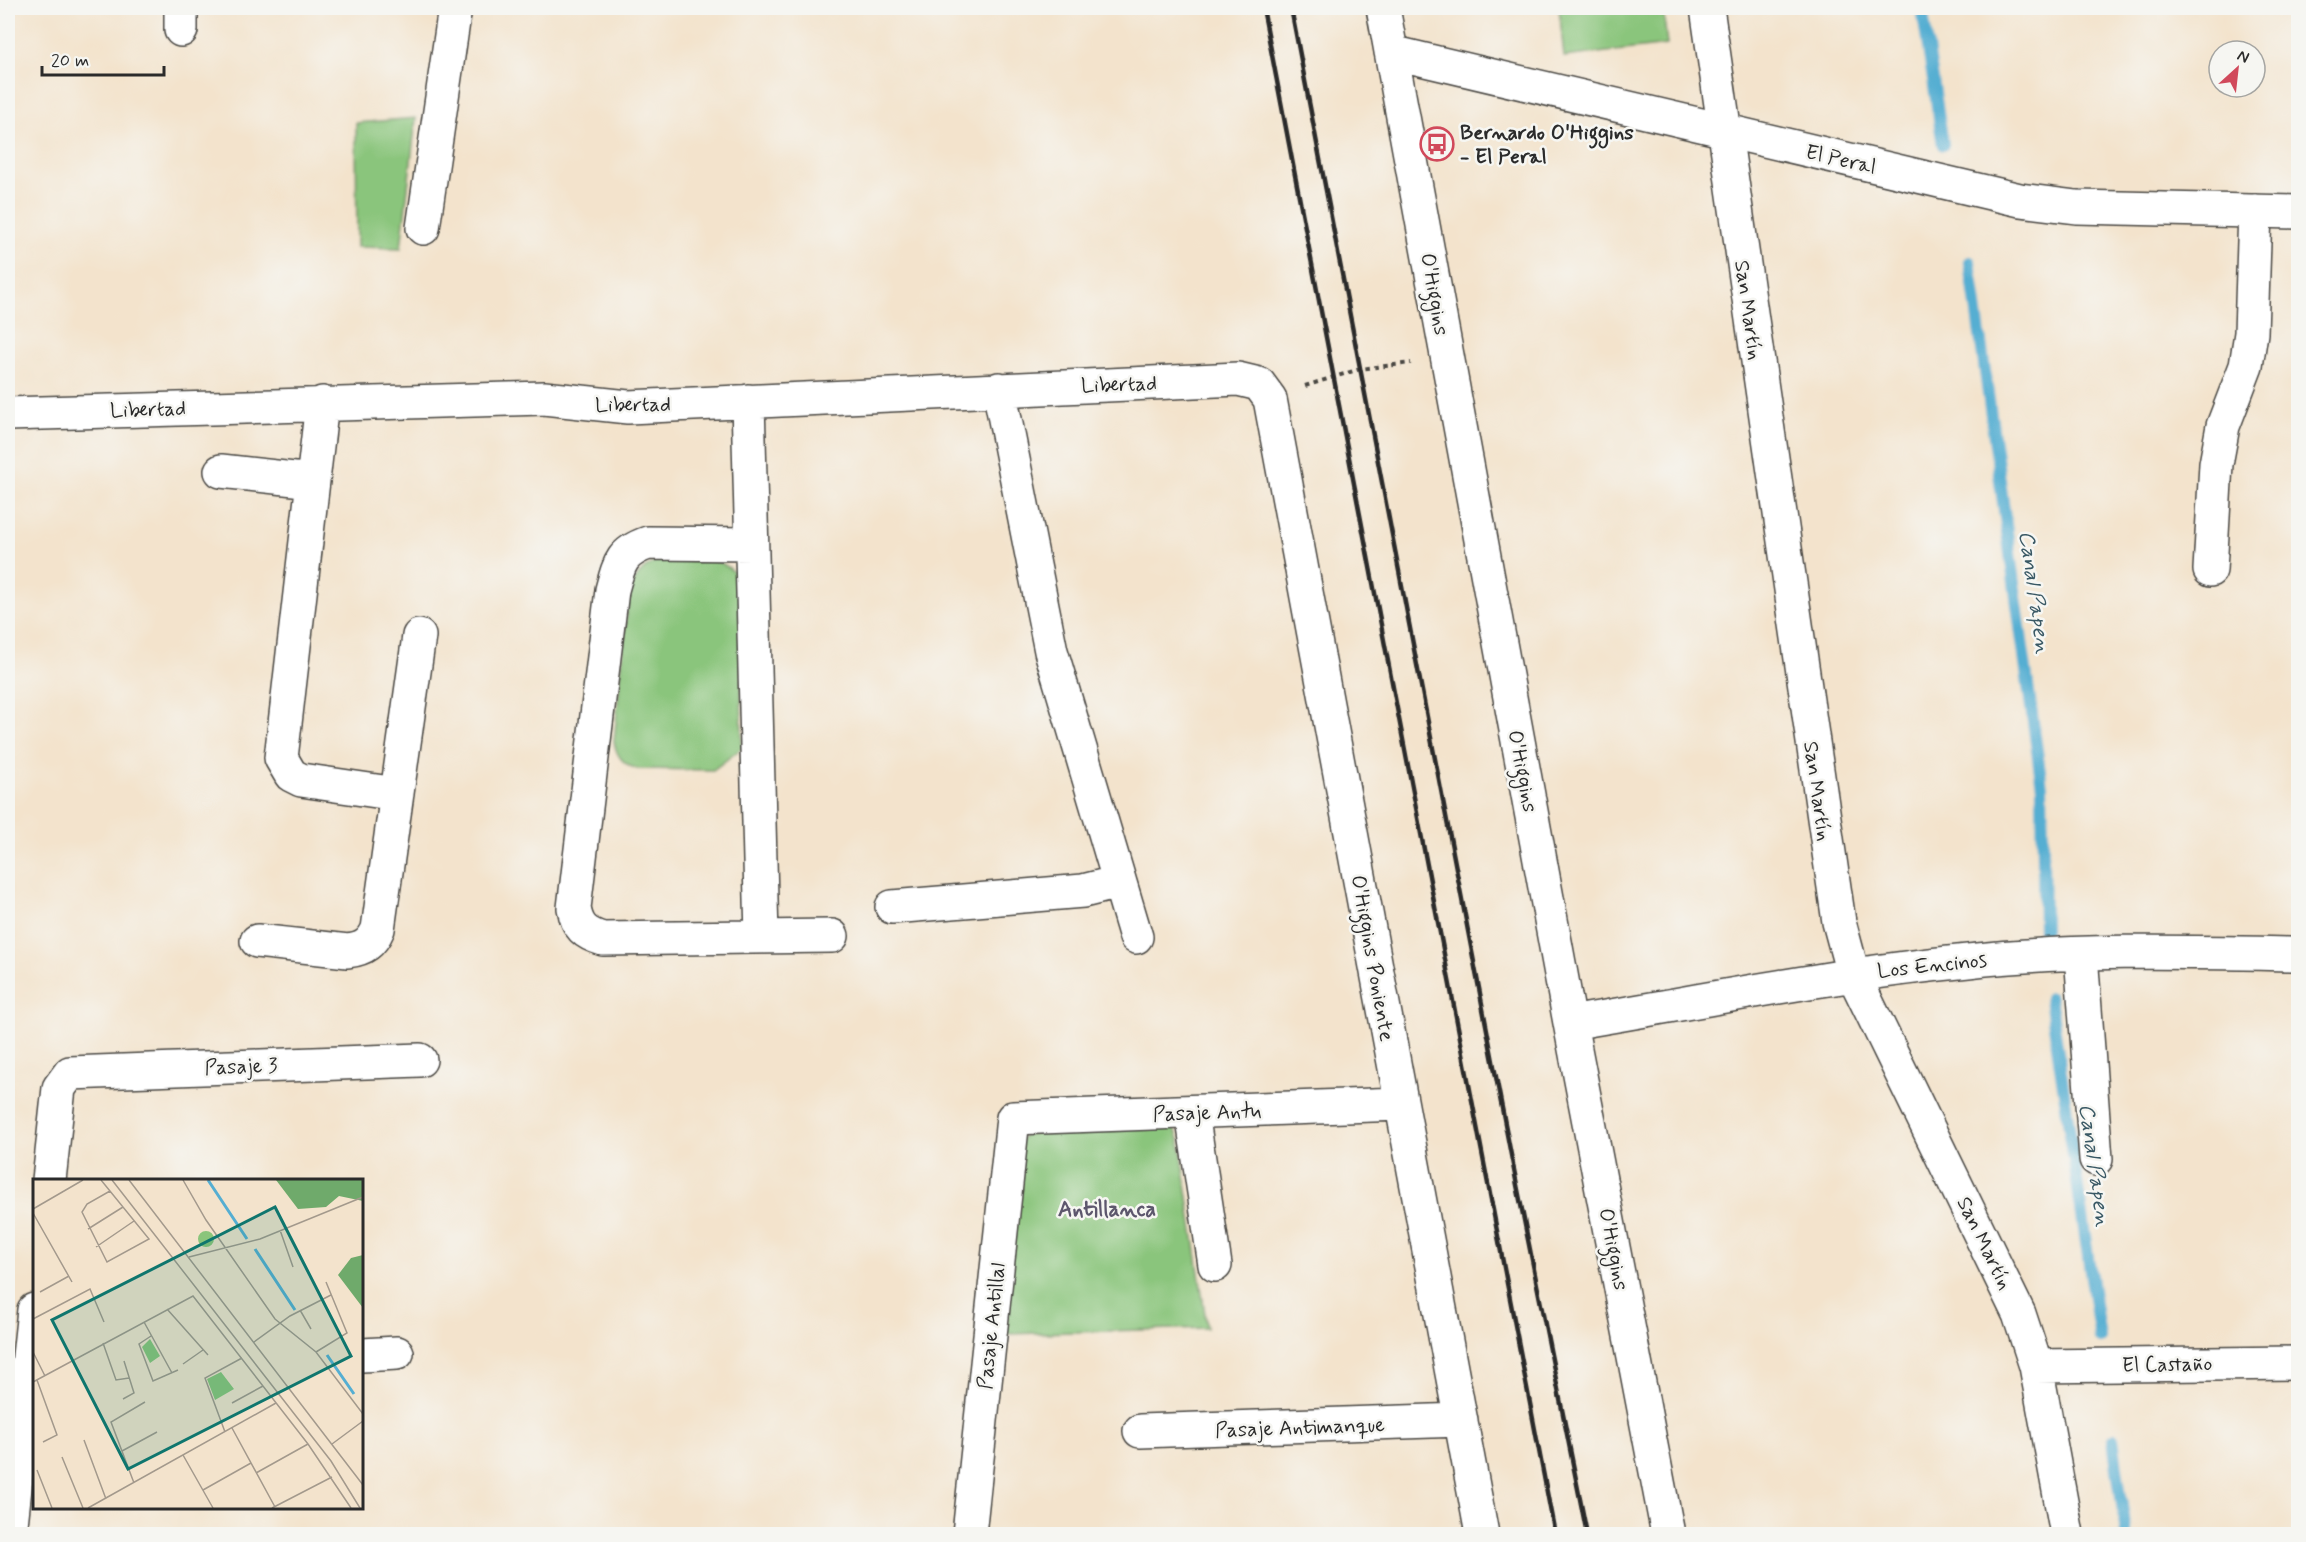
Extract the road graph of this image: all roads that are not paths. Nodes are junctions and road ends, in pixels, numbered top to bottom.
1 (454, 8) edge
2 (1383, 8) edge
3 (1707, 8) edge
4 (1391, 52) junction
5 (1722, 130) junction
6 (2255, 211) junction
7 (2298, 212) edge
8 (423, 228) dead end
9 (999, 389) junction
10 (1264, 392) joint
11 (748, 401) junction
12 (322, 403) junction
13 (8, 414) edge
14 (221, 471) dead end
15 (313, 481) junction
16 (751, 544) junction
17 (2210, 570) dead end
18 (419, 636) dead end
19 (397, 794) junction
20 (1119, 882) junction
21 (892, 907) dead end
22 (832, 936) dead end
23 (1136, 936) dead end
24 (762, 937) junction
25 (257, 941) dead end
26 (2081, 954) junction
27 (2298, 954) edge
28 (1853, 974) junction
29 (1570, 1023) junction
30 (420, 1060) dead end
31 (1400, 1104) junction
32 (1192, 1113) junction
33 (1013, 1118) joint
34 (2096, 1159) dead end
35 (49, 1179) edge
36 (1215, 1265) dead end
37 (33, 1329) edge
38 (397, 1353) dead end
39 (363, 1354) edge
40 (2298, 1363) edge
41 (2036, 1366) junction
42 (31, 1367) edge
43 (1461, 1420) junction
44 (1140, 1431) dead end
45 (10, 1534) edge
46 (969, 1534) edge
47 (1482, 1534) edge
48 (1668, 1534) edge
49 (2067, 1534) edge

1 - 8 street
2 - 4 street, O'Higgins
3 - 5 street, San Martín
4 - 5 street, El Peral
4 - 29 street, O'Higgins
5 - 6 street, El Peral
5 - 28 street, San Martín
6 - 7 street, El Peral
6 - 17 street
9 - 10 street, Libertad
9 - 11 street, Libertad
9 - 20 street
10 - 31 street, O'Higgins Poniente
11 - 12 street, Libertad
11 - 16 street
12 - 13 street, Libertad
12 - 15 street
14 - 15 street
15 - 19 street
16 - 24 street
16 - 24 street
18 - 19 street
19 - 25 street
20 - 21 street
20 - 23 street
22 - 24 street
26 - 27 street, Los Encinos
26 - 28 street, Los Encinos
26 - 34 street
28 - 29 street, Los Encinos
28 - 41 street, San Martín
29 - 48 street, O'Higgins
30 - 35 street, Pasaje 3
31 - 32 street, Pasaje Antu
31 - 43 street, O'Higgins Poniente
32 - 33 street, Pasaje Antu
32 - 36 street
33 - 46 street, Pasaje Antillal
37 - 42 street
38 - 39 street
40 - 41 street, El Castaño
41 - 49 street, San Martín
42 - 45 street
43 - 44 street, Pasaje Antimanque
43 - 47 street, O'Higgins Poniente

